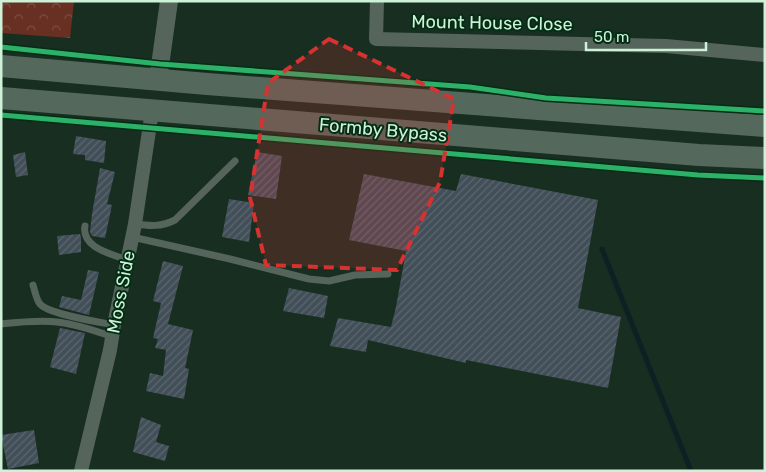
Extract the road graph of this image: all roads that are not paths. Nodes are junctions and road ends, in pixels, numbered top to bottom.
1 (169, 1) edge
2 (377, 1) edge
3 (765, 55) edge
4 (1, 66) edge
5 (158, 80) junction
6 (1, 98) edge
7 (152, 111) junction
8 (765, 126) edge
9 (765, 158) edge
10 (235, 161) dead end
11 (85, 226) dead end
12 (133, 231) junction
13 (127, 260) junction
14 (388, 274) dead end
15 (33, 285) dead end
16 (1, 324) edge
17 (113, 330) junction
18 (82, 471) edge

1 - 5 street
2 - 3 street, Mount House Close
4 - 5 highway, Formby Bypass
5 - 8 highway, Formby Bypass
6 - 7 highway, Formby Bypass
7 - 9 highway, Formby Bypass
7 - 12 street, Moss Side
10 - 12 lane
11 - 13 lane
12 - 13 street, Moss Side
12 - 14 lane
13 - 17 street, Moss Side
15 - 17 lane
16 - 17 lane
17 - 18 street, Moss Side

